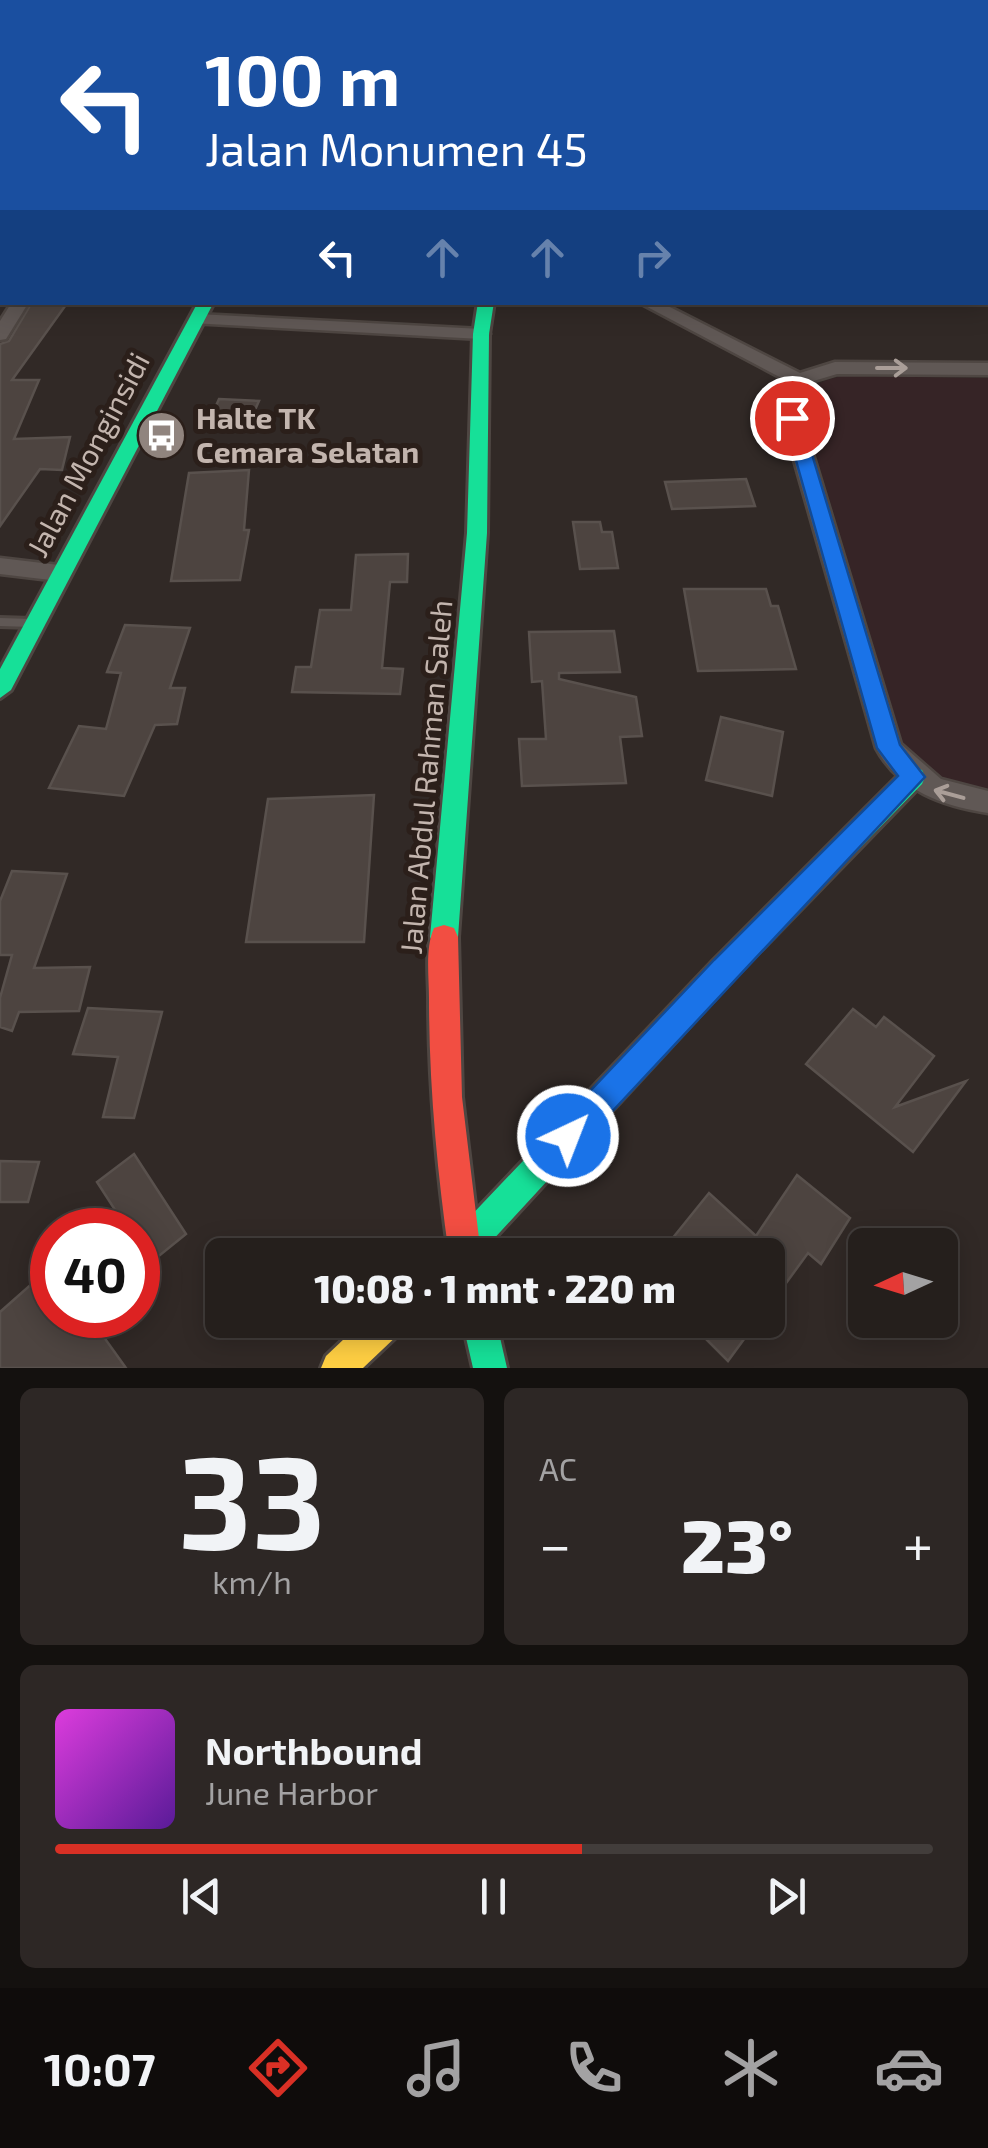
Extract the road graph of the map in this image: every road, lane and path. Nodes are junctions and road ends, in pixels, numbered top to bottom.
1 (20, 305) edge
2 (485, 305) edge
3 (652, 305) edge
4 (202, 307) edge
5 (0, 334) edge
6 (480, 334) junction
7 (988, 369) edge
8 (799, 380) junction
9 (0, 566) edge
10 (59, 573) junction
11 (0, 622) edge
12 (34, 624) junction
13 (2, 683) edge
14 (913, 777) junction
15 (988, 802) edge
16 (460, 1238) edge
17 (476, 1238) edge
18 (370, 1338) edge
19 (483, 1338) edge
20 (338, 1368) edge
21 (490, 1368) edge

1 - 5 street
2 - 6 main road, Jalan Abdul Rahman Saleh
3 - 8 street
4 - 6 street
4 - 10 main road, Jalan Monginsidi
6 - 16 main road, Jalan Abdul Rahman Saleh
8 -> 7 street
8 - 14 street
9 - 10 street
10 - 12 main road, Jalan Monginsidi
11 - 12 lane
12 - 13 main road, Jalan Monginsidi
15 -> 14 street
14 - 17 main road
18 - 20 main road
19 - 21 main road

